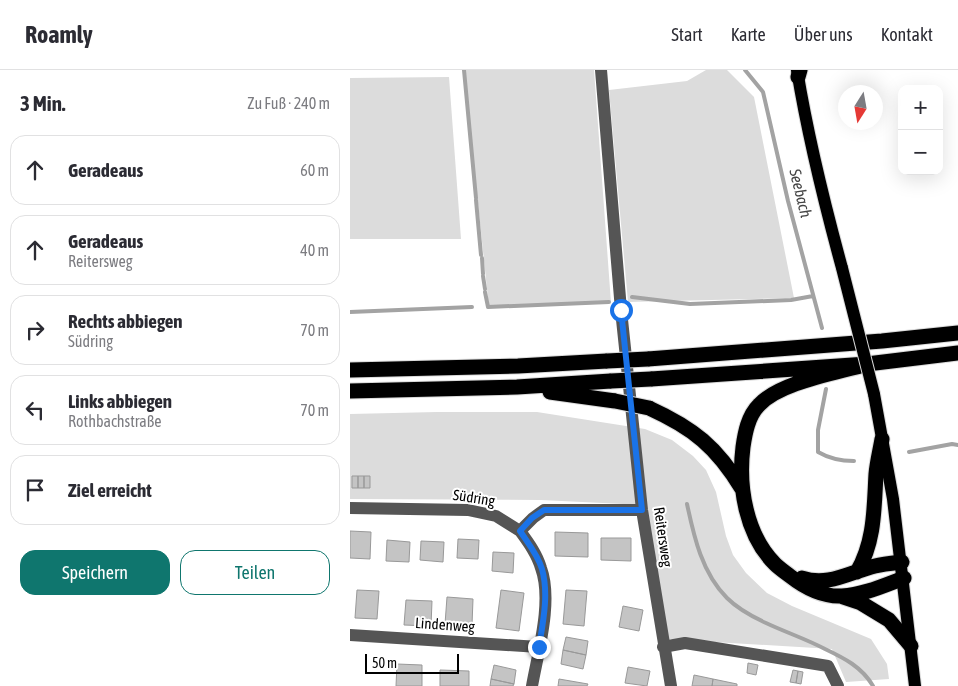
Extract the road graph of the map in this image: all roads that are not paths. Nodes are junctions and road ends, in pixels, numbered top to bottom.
1 (601, 70) edge
2 (798, 72) edge
3 (958, 327) edge
4 (958, 333) edge
5 (931, 336) junction
6 (958, 353) edge
7 (867, 364) junction
8 (350, 370) edge
9 (517, 387) junction
10 (350, 391) edge
11 (882, 439) junction
12 (742, 489) junction
13 (350, 508) edge
14 (642, 510) junction
15 (520, 531) junction
16 (902, 562) junction
17 (857, 572) junction
18 (786, 573) junction
19 (904, 578) junction
20 (841, 596) junction
21 (350, 635) edge
22 (911, 646) junction
23 (539, 647) junction
24 (663, 647) junction
25 (915, 682) edge
26 (532, 686) edge
27 (671, 686) edge
28 (838, 686) edge

1 - 14 street, Reitersweg
2 - 11 main road, bridge
3 - 5 highway
4 - 5 highway
5 - 8 highway, bridge
6 - 7 highway
7 - 9 highway, bridge
7 - 12 highway
9 - 10 highway
9 - 12 highway, bridge
11 - 16 main road
11 - 17 highway
12 - 18 highway
13 - 15 street, Südring
14 - 15 street
14 - 24 street, Reitersweg
15 - 23 street
16 - 17 highway
16 - 19 main road
17 - 18 highway
18 - 20 highway
19 - 20 highway
19 - 22 main road
20 - 22 highway
21 - 23 street, Lindenweg
22 - 25 main road
23 - 26 street
24 - 27 street, Reitersweg
24 - 28 street

